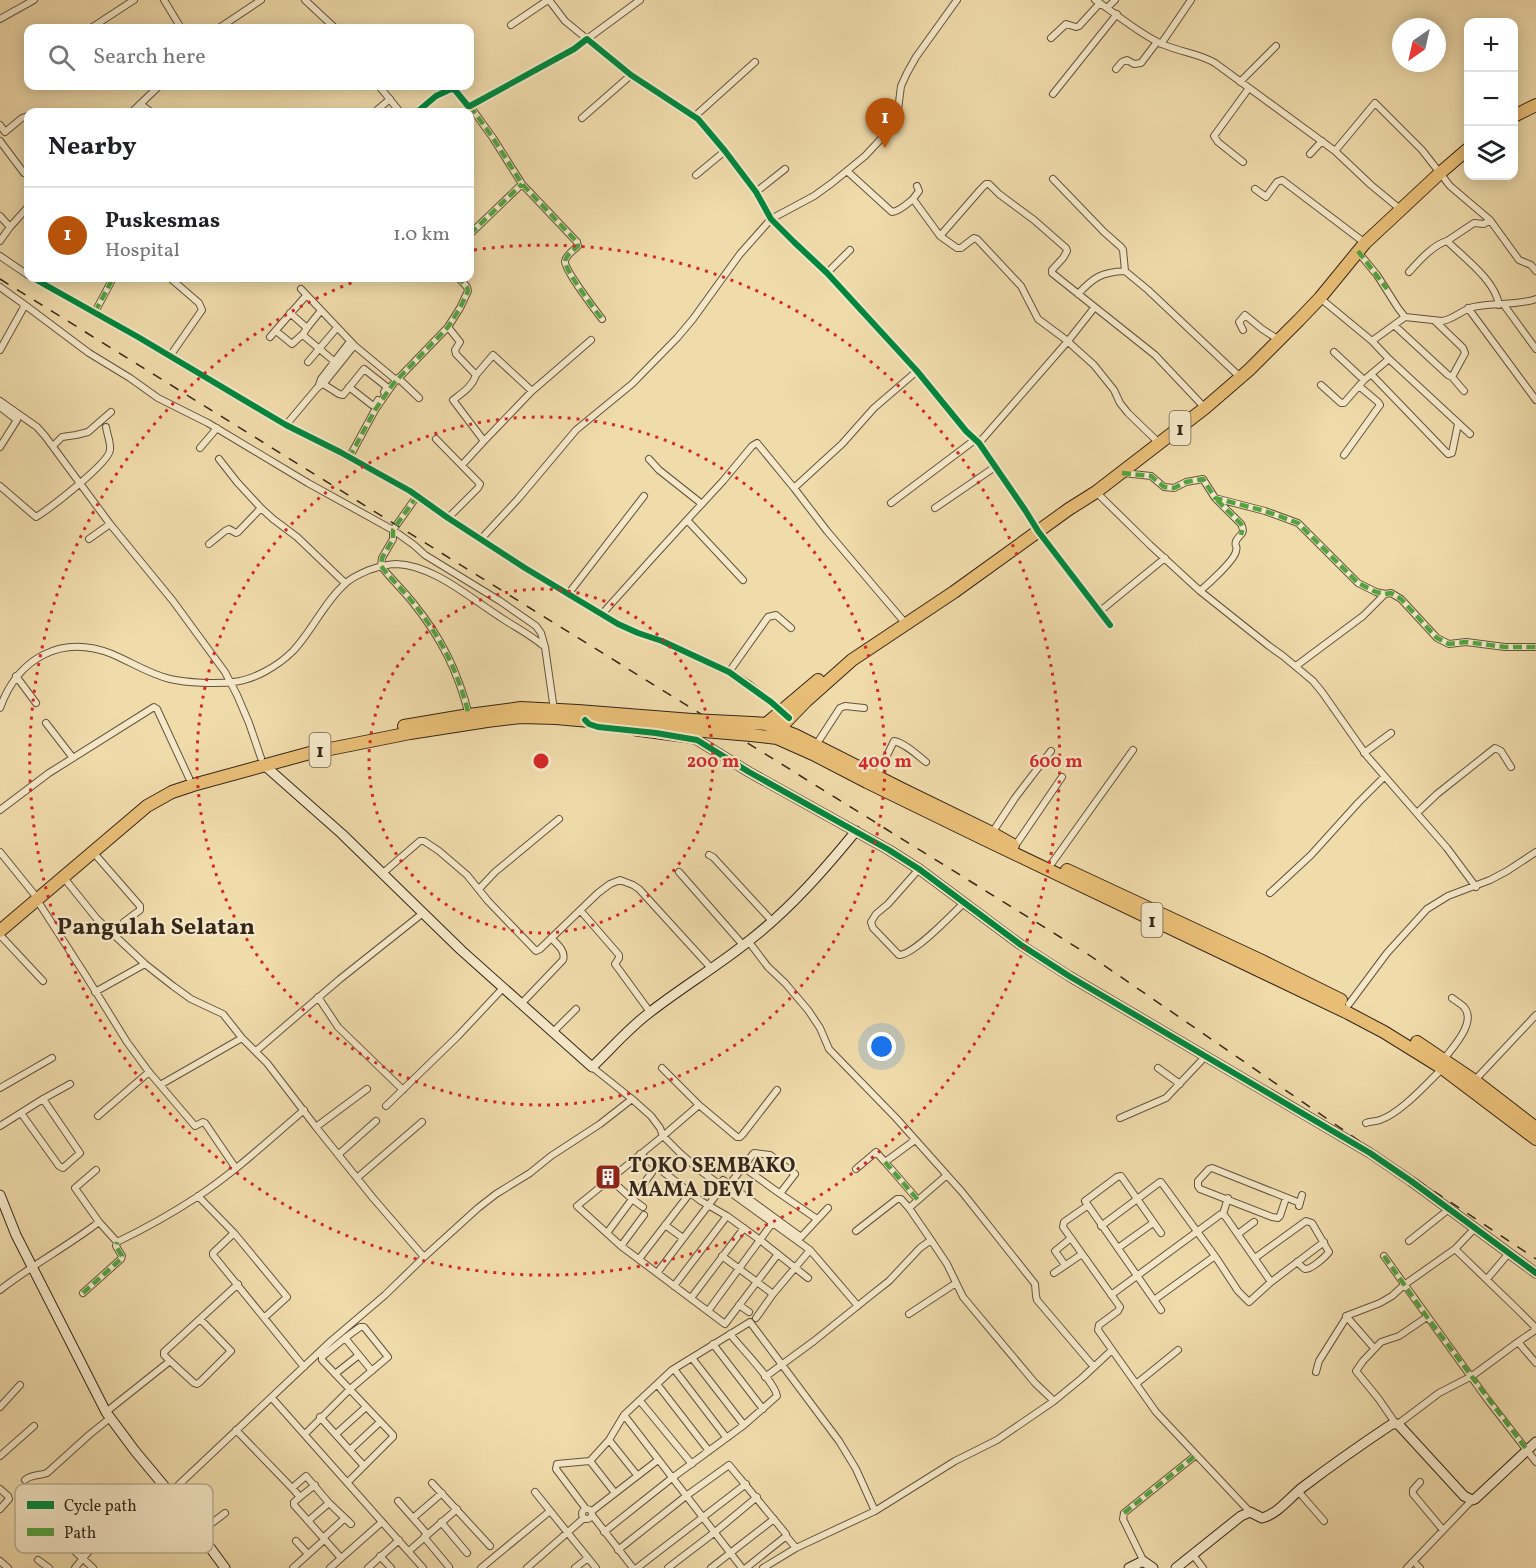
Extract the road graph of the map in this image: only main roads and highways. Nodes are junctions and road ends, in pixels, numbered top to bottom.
1 (1536, 105) edge
2 (1518, 114) edge
3 (1464, 152) edge
4 (852, 660) junction
5 (806, 701) junction
6 (555, 714) junction
7 (785, 715) junction
8 (766, 724) junction
9 (780, 728) junction
10 (751, 729) junction
11 (795, 735) junction
12 (262, 761) junction
13 (36, 897) junction
14 (0, 921) edge
15 (0, 933) edge
16 (1443, 1064) junction
17 (1536, 1128) edge
18 (1536, 1139) edge

1 - 2 highway
3 - 4 highway, 1
4 - 5 highway, 1
4 - 7 highway, 1
5 - 7 highway, 1
5 - 11 highway
6 - 10 highway, 1, bridge
6 - 12 highway, 1
6 - 12 highway, 1
7 - 8 highway, 1
7 - 9 highway, 1
8 - 9 highway, 1
8 - 10 highway, 1
9 - 11 highway, 1
10 - 16 highway, 1
11 - 16 highway, 1
12 - 13 highway, 1
12 - 13 highway, 1
13 - 14 highway, 1
13 - 15 highway, 1
16 - 17 highway, 1
16 - 18 highway, 1

